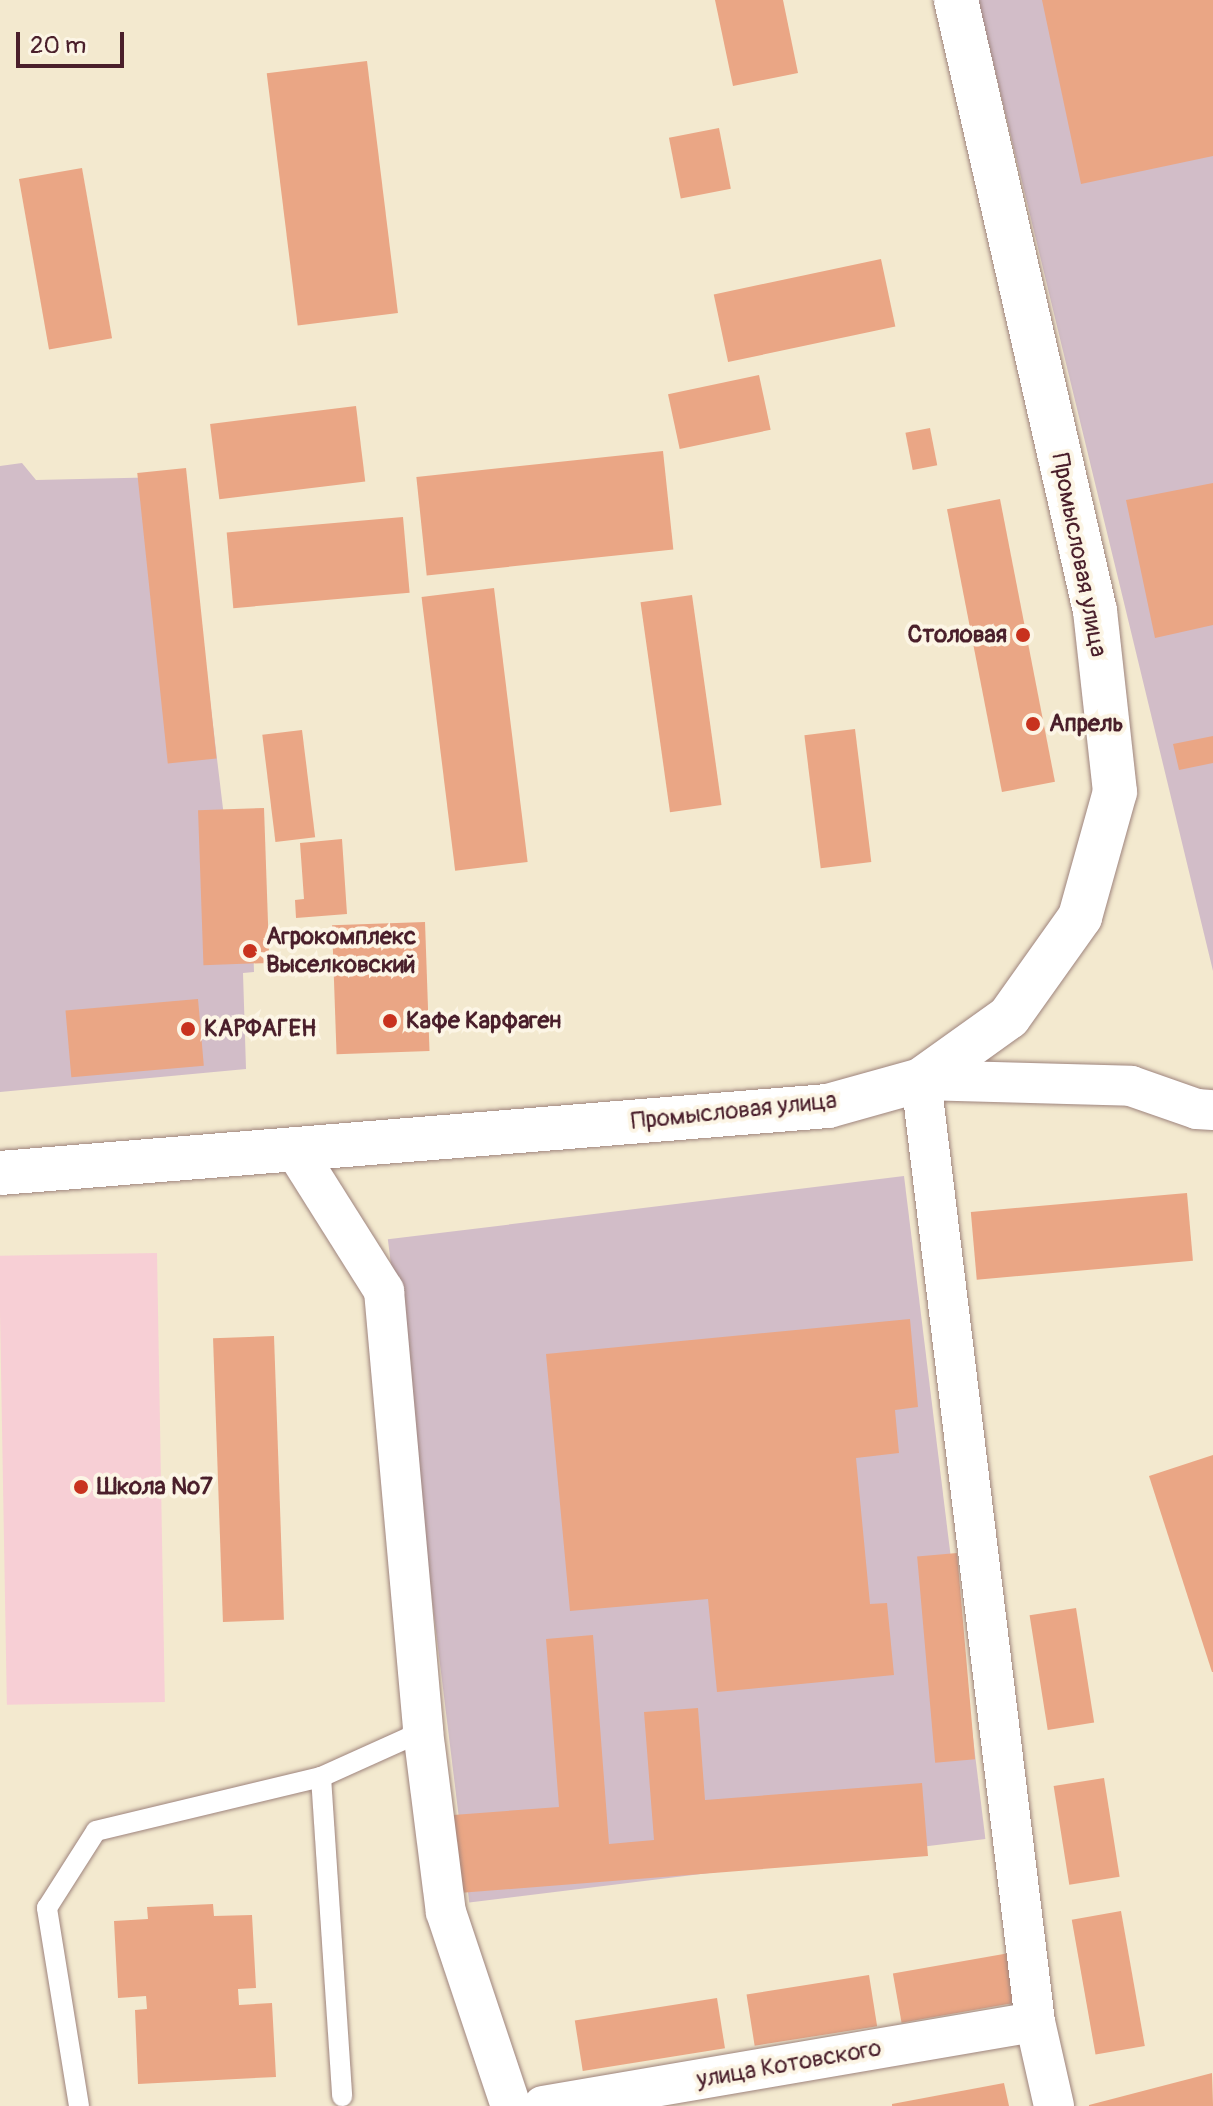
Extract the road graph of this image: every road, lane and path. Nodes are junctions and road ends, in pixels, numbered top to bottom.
1 (956, 0) edge
2 (921, 1080) junction
3 (1213, 1110) edge
4 (294, 1148) junction
5 (0, 1173) edge
6 (423, 1731) junction
7 (321, 1777) junction
8 (1035, 2022) junction
9 (342, 2096) dead end
10 (79, 2106) edge
11 (511, 2106) edge
12 (543, 2106) edge
13 (1054, 2106) edge

1 - 2 main road, Промысловая улица
2 - 3 street
2 - 4 main road, Промысловая улица
2 - 8 street
4 - 5 main road, Промысловая улица
4 - 6 street
6 - 7 lane
6 - 11 street
7 - 9 lane
7 - 10 lane
8 - 12 street, улица Котовского
8 - 13 street

